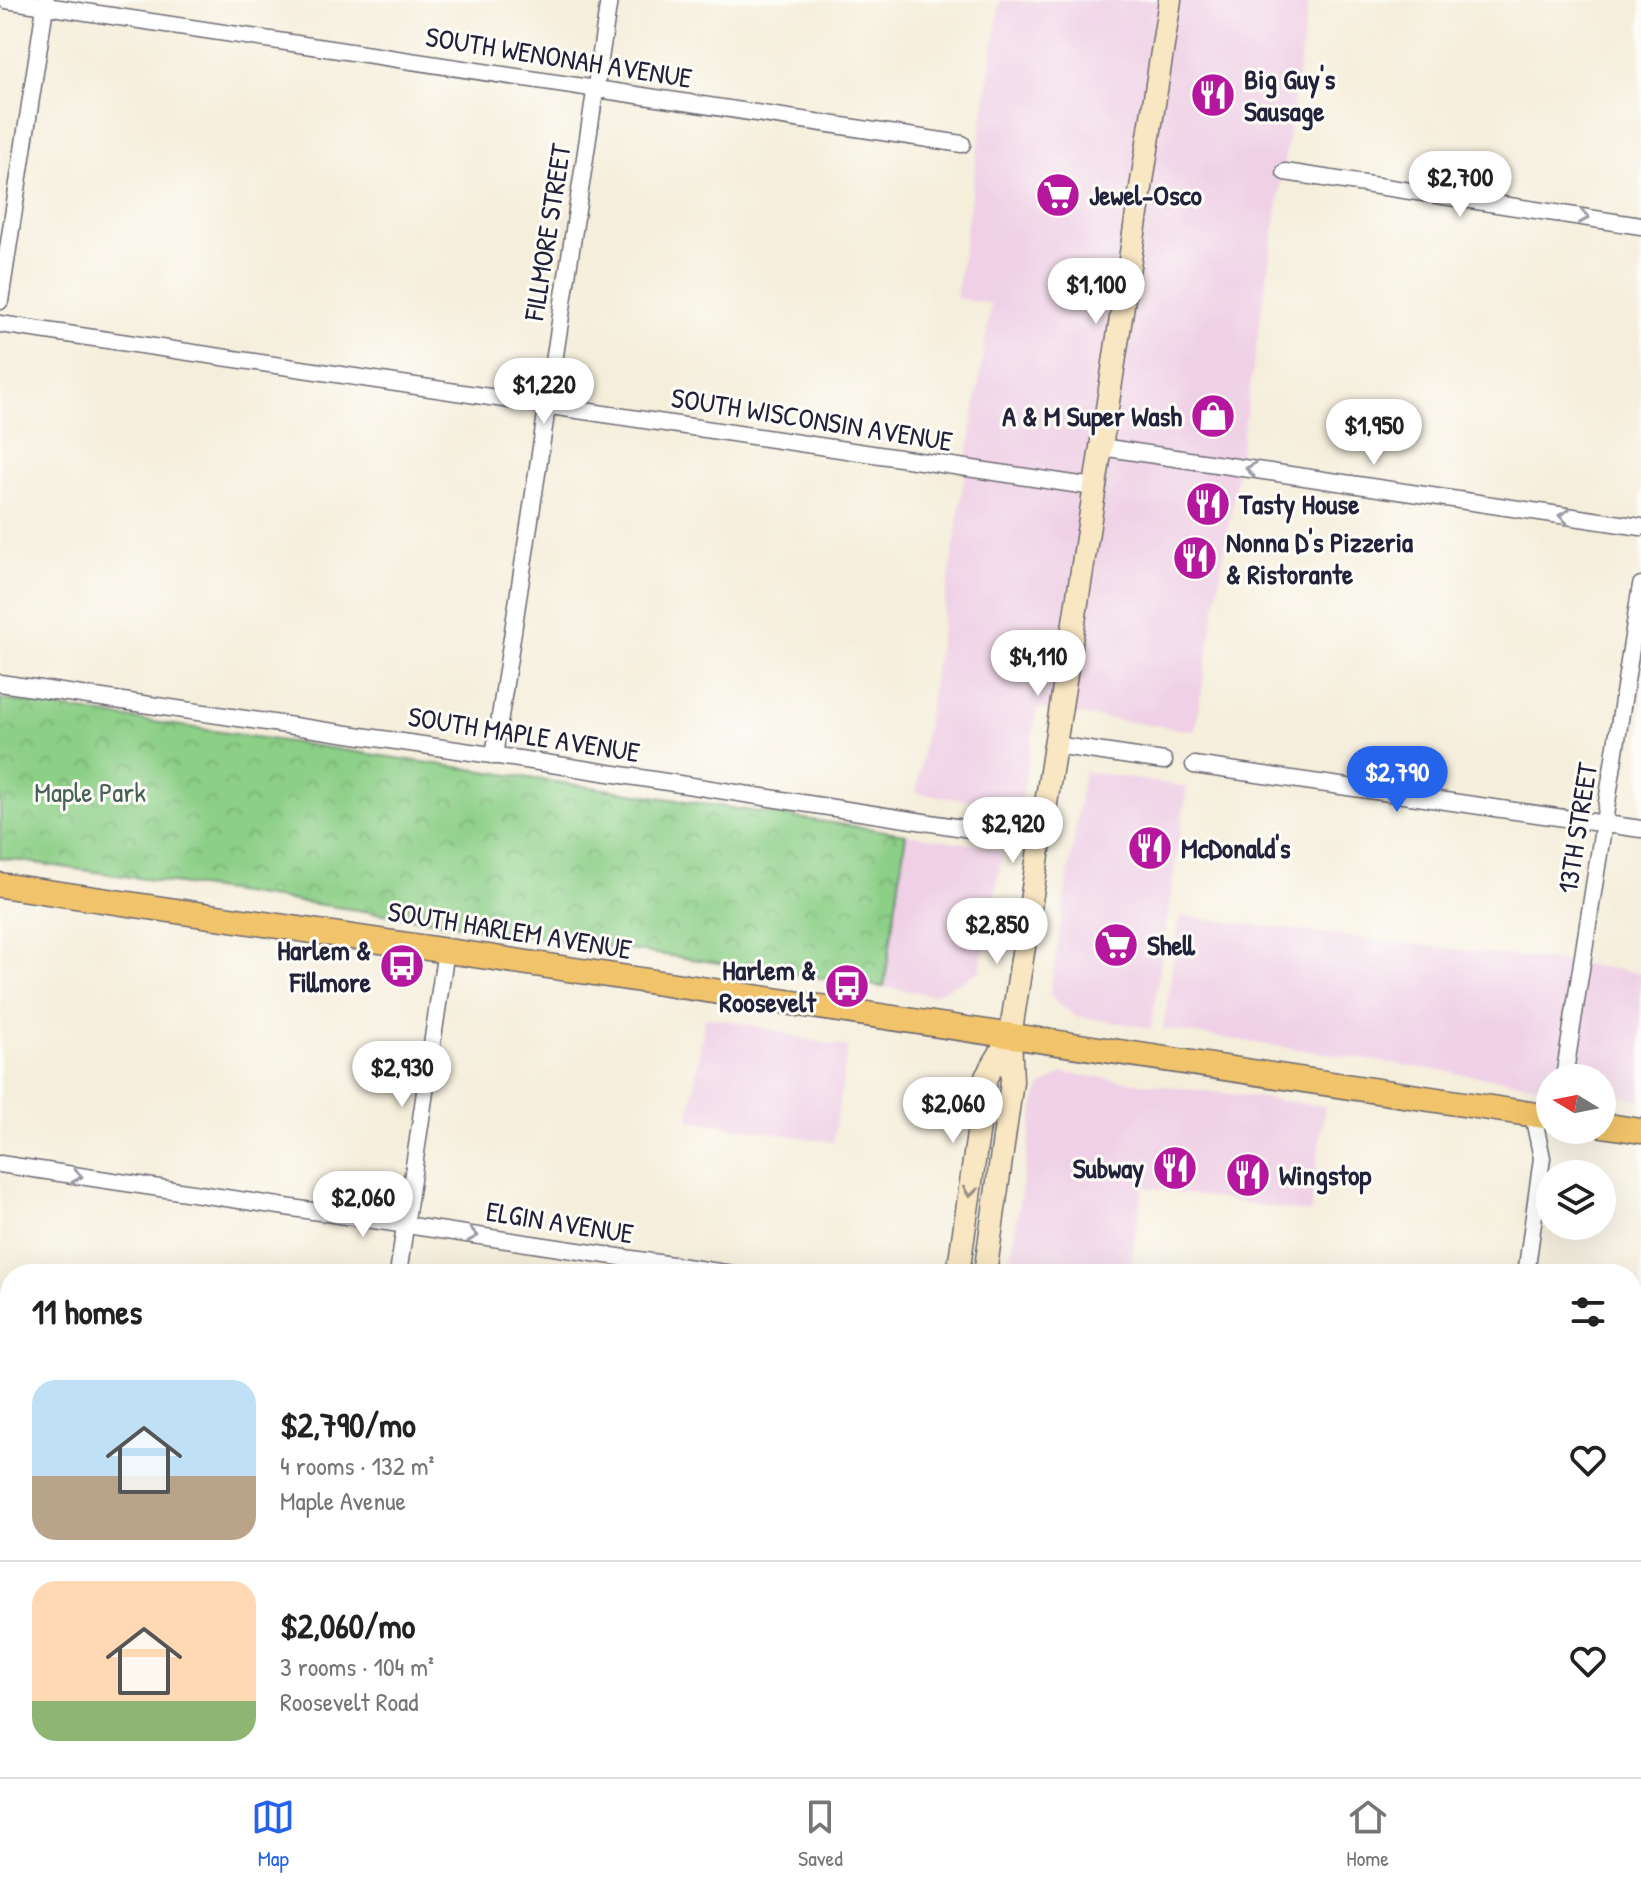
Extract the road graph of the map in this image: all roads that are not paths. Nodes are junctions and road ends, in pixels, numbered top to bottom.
1 (6, 0) edge
2 (609, 0) edge
3 (1170, 0) edge
4 (46, 3) edge
5 (595, 89) junction
6 (962, 144) dead end
7 (1285, 172) dead end
8 (1641, 226) edge
9 (0, 301) edge
10 (0, 324) edge
11 (547, 406) junction
12 (1101, 447) junction
13 (1094, 487) junction
14 (1641, 527) edge
15 (1641, 585) edge
16 (0, 683) edge
17 (1055, 745) junction
18 (494, 756) junction
19 (1164, 761) dead end
20 (1194, 765) dead end
21 (1605, 823) junction
22 (1641, 829) edge
23 (1040, 840) junction
24 (0, 885) edge
25 (446, 950) junction
26 (1010, 1037) junction
27 (1566, 1064) edge
28 (1536, 1115) edge
29 (1616, 1127) edge
30 (1641, 1131) edge
31 (1542, 1144) edge
32 (0, 1164) edge
33 (405, 1225) junction
34 (399, 1264) edge
35 (665, 1264) edge
36 (959, 1264) edge
37 (986, 1264) edge
38 (1528, 1264) edge

1 - 4 street, SOUTH WENONAH AVENUE
2 - 5 street, FILLMORE STREET
3 - 12 main road
4 - 5 street, SOUTH WENONAH AVENUE
4 - 9 street
5 - 6 street, SOUTH WENONAH AVENUE
5 - 11 street, FILLMORE STREET
7 -> 8 street
10 - 11 street, SOUTH WISCONSIN AVENUE
11 - 13 street, SOUTH WISCONSIN AVENUE
11 - 18 street, FILLMORE STREET
12 - 13 main road
14 -> 12 street
13 - 17 main road
15 - 21 street, 13TH STREET
16 - 18 street, SOUTH MAPLE AVENUE
17 - 19 street
17 - 23 main road
18 - 23 street, SOUTH MAPLE AVENUE
20 - 21 street
21 - 22 street
21 - 27 street, 13TH STREET
23 - 26 main road
24 - 25 main road, SOUTH HARLEM AVENUE
25 - 26 main road, SOUTH HARLEM AVENUE
25 - 33 street
26 - 28 main road, SOUTH HARLEM AVENUE
26 -> 36 main road
26 - 37 main road
29 - 30 main road
31 - 38 street
32 -> 33 street, ELGIN AVENUE
33 - 34 street
33 -> 35 street, ELGIN AVENUE

